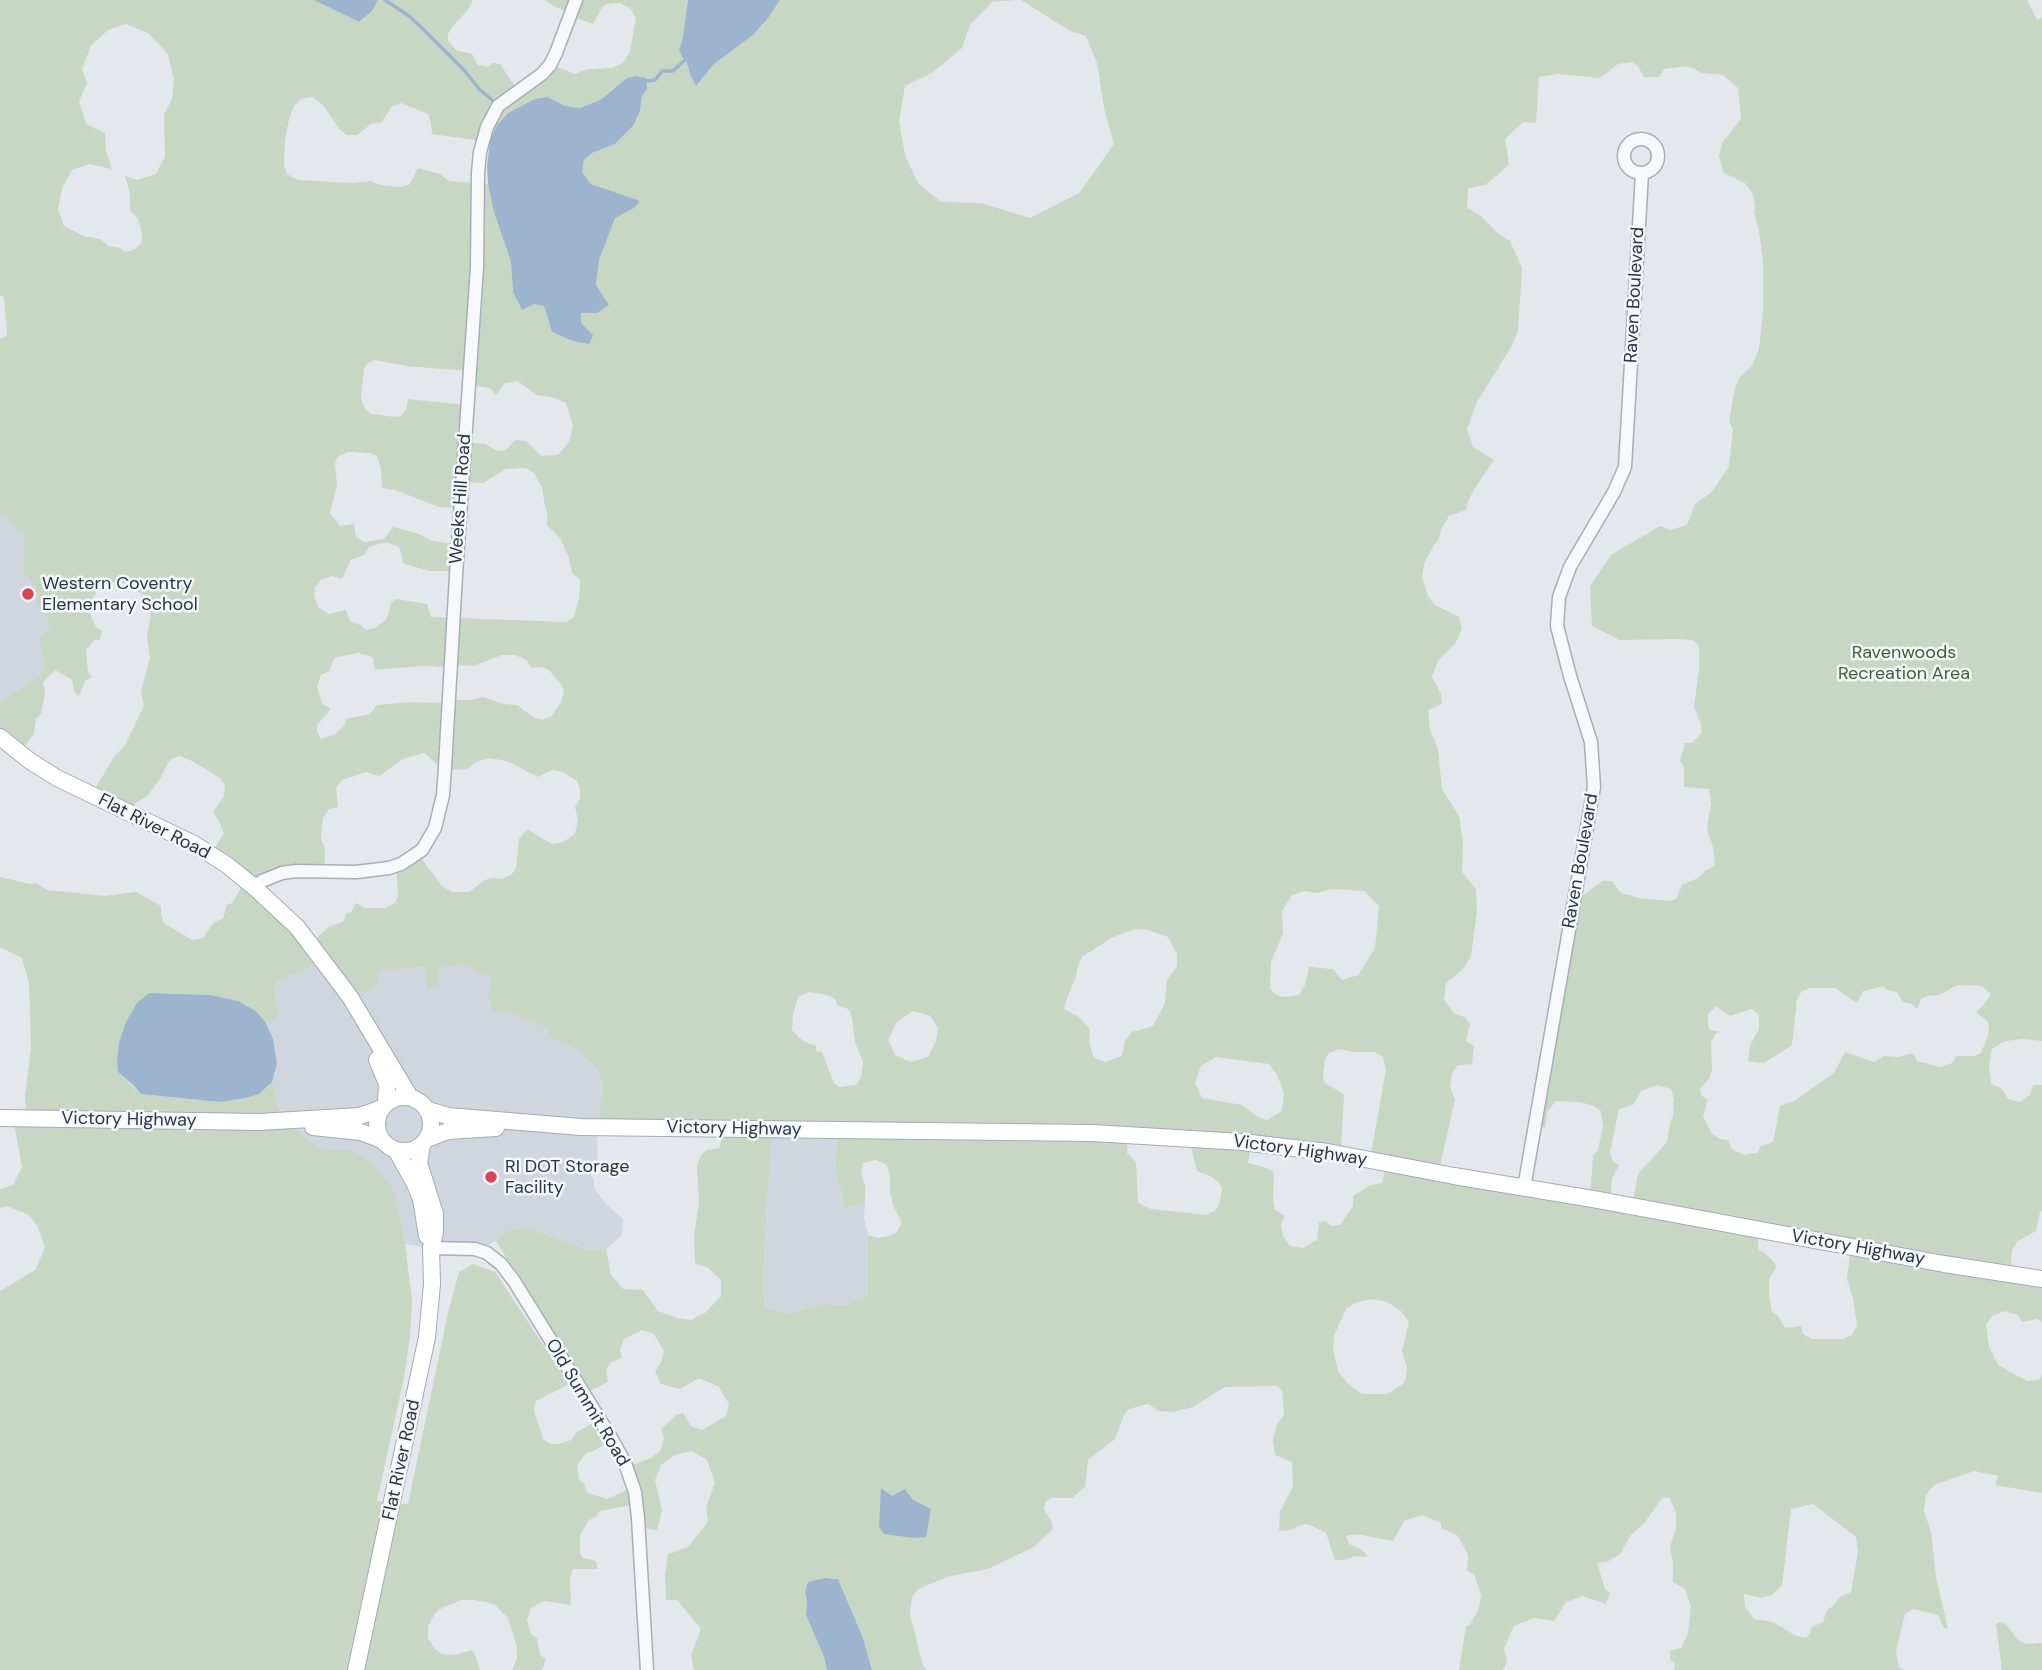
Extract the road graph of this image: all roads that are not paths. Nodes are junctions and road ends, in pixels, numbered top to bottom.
1 (576, 0) edge
2 (1642, 173) dead end
3 (0, 737) edge
4 (254, 887) junction
5 (350, 997) junction
6 (410, 1097) junction
7 (384, 1106) junction
8 (428, 1110) junction
9 (0, 1118) edge
10 (258, 1122) junction
11 (548, 1125) junction
12 (382, 1140) junction
13 (424, 1141) junction
14 (396, 1150) junction
15 (1524, 1188) junction
16 (431, 1248) junction
17 (2042, 1279) edge
18 (356, 1670) edge
19 (647, 1670) edge

1 - 4 street, Weeks Hill Road
2 - 15 street, Raven Boulevard
3 - 4 main road, Flat River Road
4 - 5 main road, Flat River Road
5 - 6 main road, Flat River Road
5 - 7 main road, Flat River Road
6 - 7 main road
6 - 8 main road
7 - 10 main road, Victory Highway
7 - 12 main road
8 - 11 main road, Victory Highway
8 - 13 main road
9 - 10 main road, Victory Highway
10 - 12 main road, Victory Highway
11 - 13 main road, Victory Highway
11 - 15 main road, Victory Highway
12 - 14 main road
13 - 14 main road
13 - 16 main road, Flat River Road
14 - 16 main road, Flat River Road
15 - 17 main road, Victory Highway
16 - 18 main road, Flat River Road
16 - 19 street, Old Summit Road

